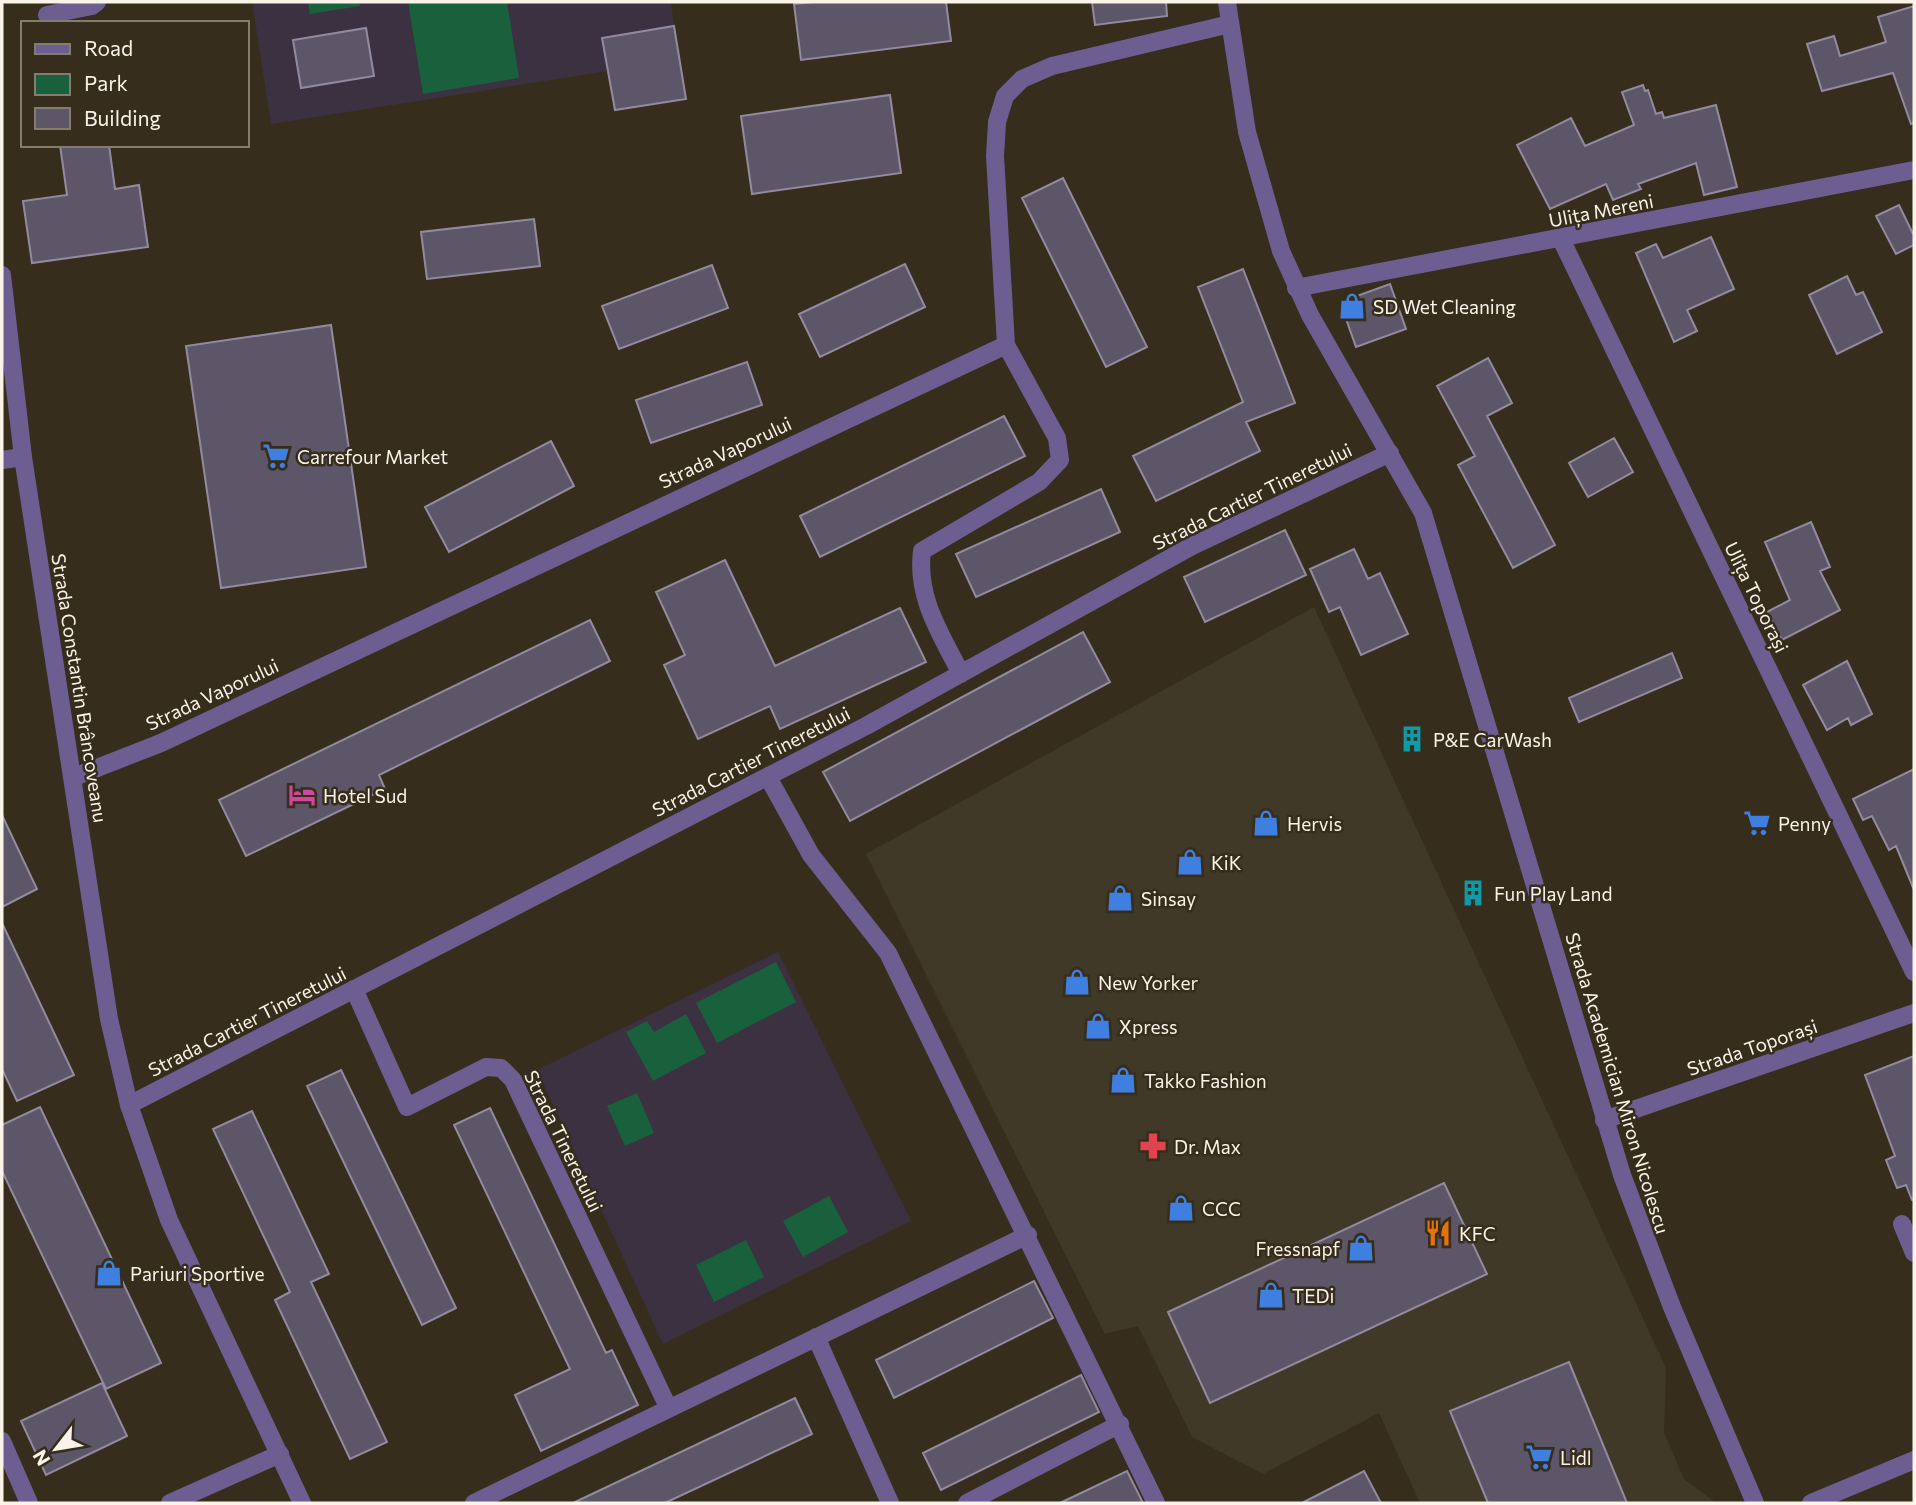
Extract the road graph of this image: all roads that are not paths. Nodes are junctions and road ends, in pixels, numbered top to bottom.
1 (97, 2) edge
2 (1227, 2) edge
3 (47, 15) dead end
4 (1230, 24) junction
5 (1914, 170) edge
6 (1562, 239) junction
7 (2, 275) edge
8 (1296, 288) junction
9 (1006, 345) junction
10 (1390, 453) junction
11 (23, 457) junction
12 (2, 460) edge
13 (961, 674) junction
14 (74, 777) junction
15 (768, 777) junction
16 (1914, 972) edge
17 (354, 989) junction
18 (1914, 1013) edge
19 (130, 1105) junction
20 (1604, 1120) junction
21 (1902, 1224) dead end
22 (1028, 1235) junction
23 (1914, 1254) edge
24 (816, 1337) junction
25 (668, 1407) junction
26 (1120, 1424) junction
27 (2, 1441) edge
28 (280, 1454) junction
29 (1914, 1460) edge
30 (29, 1503) edge
31 (170, 1503) edge
32 (302, 1503) edge
33 (474, 1503) edge
34 (890, 1503) edge
35 (967, 1503) edge
36 (1156, 1503) edge
37 (1755, 1503) edge
38 (1811, 1503) edge

1 - 3 street
2 - 4 street, Strada Academician Miron Nicolescu
4 - 8 street, Strada Academician Miron Nicolescu
4 - 9 street
5 - 6 street, Ulița Mereni
6 - 8 street, Ulița Mereni
6 - 16 street, Ulița Toporași
7 - 11 street, Strada Constantin Brâncoveanu
8 - 10 street, Strada Academician Miron Nicolescu
9 - 13 street
9 - 14 street, Strada Vaporului
10 - 13 street, Strada Cartier Tineretului
10 - 20 street, Strada Academician Miron Nicolescu
11 - 12 street
11 - 14 street, Strada Constantin Brâncoveanu
13 - 15 street, Strada Cartier Tineretului
14 - 19 street, Strada Constantin Brâncoveanu
15 - 17 street, Strada Cartier Tineretului
15 - 22 street
17 - 19 street, Strada Cartier Tineretului
17 - 25 street, Strada Tineretului
18 - 20 street, Strada Toporași
19 - 28 street
20 - 37 street, Strada Academician Miron Nicolescu
21 - 23 street
22 - 24 street
22 - 26 street
24 - 25 street
24 - 34 street
25 - 33 street
26 - 35 street
26 - 36 street
27 - 30 street
28 - 31 street
28 - 32 street
29 - 38 street

